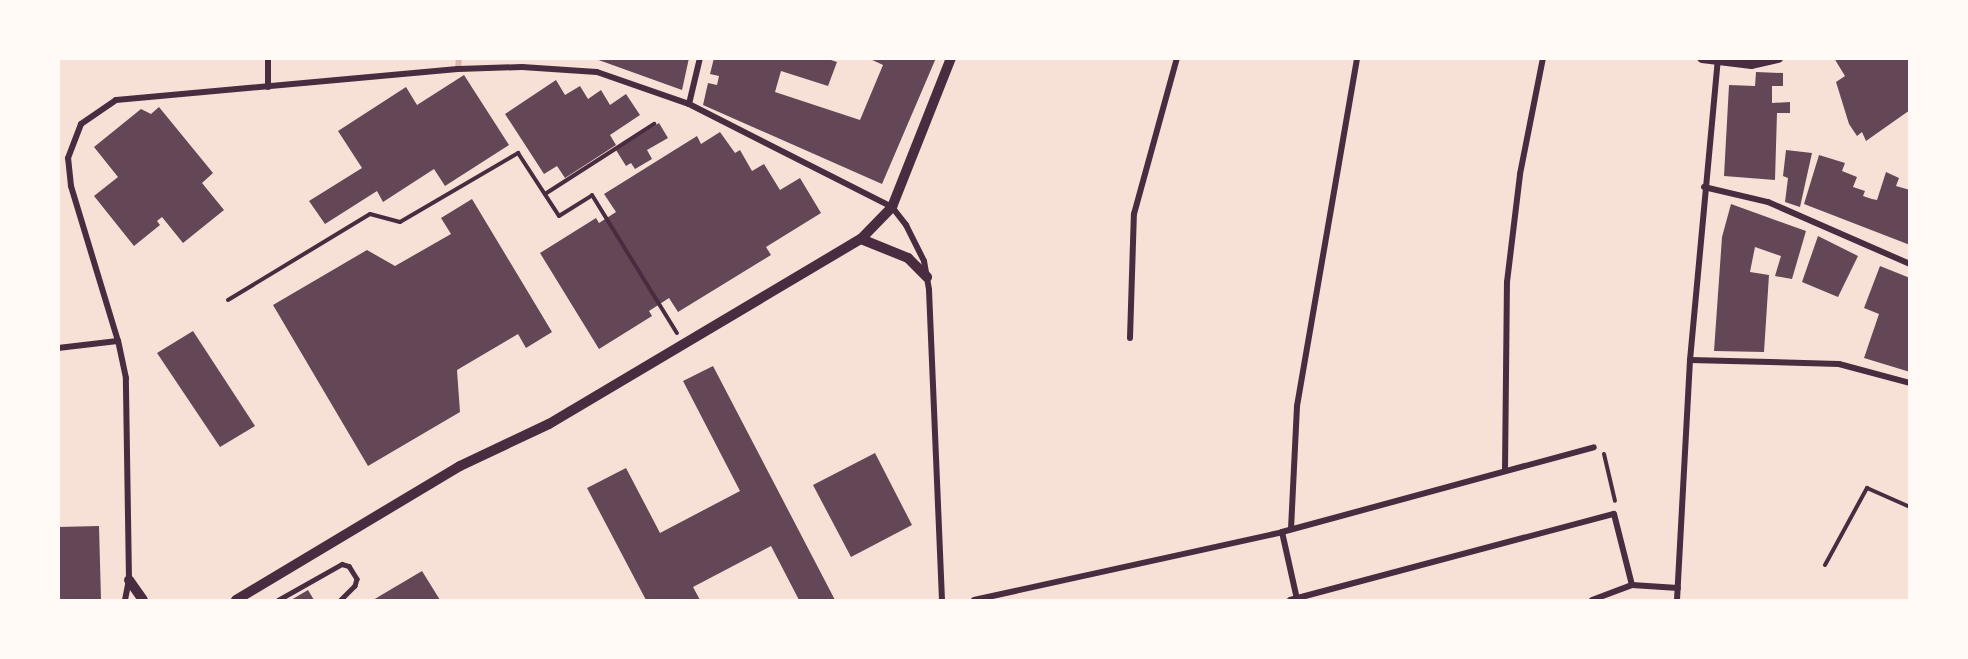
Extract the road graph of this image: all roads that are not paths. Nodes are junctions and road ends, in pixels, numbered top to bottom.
1 (268, 58) edge
2 (700, 58) edge
3 (951, 58) edge
4 (1177, 58) edge
5 (1357, 58) edge
6 (1543, 58) edge
7 (1702, 58) edge
8 (1778, 58) edge
9 (1718, 60) edge
10 (268, 87) junction
11 (689, 104) junction
12 (1704, 187) junction
13 (892, 207) junction
14 (861, 240) junction
15 (1910, 264) edge
16 (927, 277) junction
17 (1130, 339) dead end
18 (118, 341) junction
19 (58, 348) edge
20 (1690, 360) junction
21 (1910, 383) edge
22 (1594, 447) road end
23 (1505, 470) junction
24 (1291, 529) junction
25 (1282, 532) junction
26 (129, 580) junction
27 (1632, 585) junction
28 (1678, 588) junction
29 (125, 600) edge
30 (143, 600) edge
31 (236, 600) edge
32 (278, 600) edge
33 (341, 600) edge
34 (942, 600) edge
35 (974, 600) edge
36 (1294, 600) edge
37 (1592, 600) edge
38 (1677, 600) edge

1 - 10 street
2 - 11 street
3 - 13 street
4 - 17 street
5 - 24 street
6 - 23 street
7 - 9 street
8 - 9 street
9 - 12 street
10 - 11 street
10 - 18 street
11 - 13 street
12 - 15 street
12 - 20 street
13 - 14 street
13 - 16 street
14 - 16 street
14 - 31 street
16 - 34 street
18 - 19 street
18 - 26 street
20 - 21 street
20 - 28 street
22 - 23 street
23 - 24 street
24 - 25 street
25 - 35 street
25 - 36 street
26 - 29 street
26 - 30 street
27 - 28 street
27 - 36 street
27 - 37 street
28 - 38 street
32 - 33 lane

